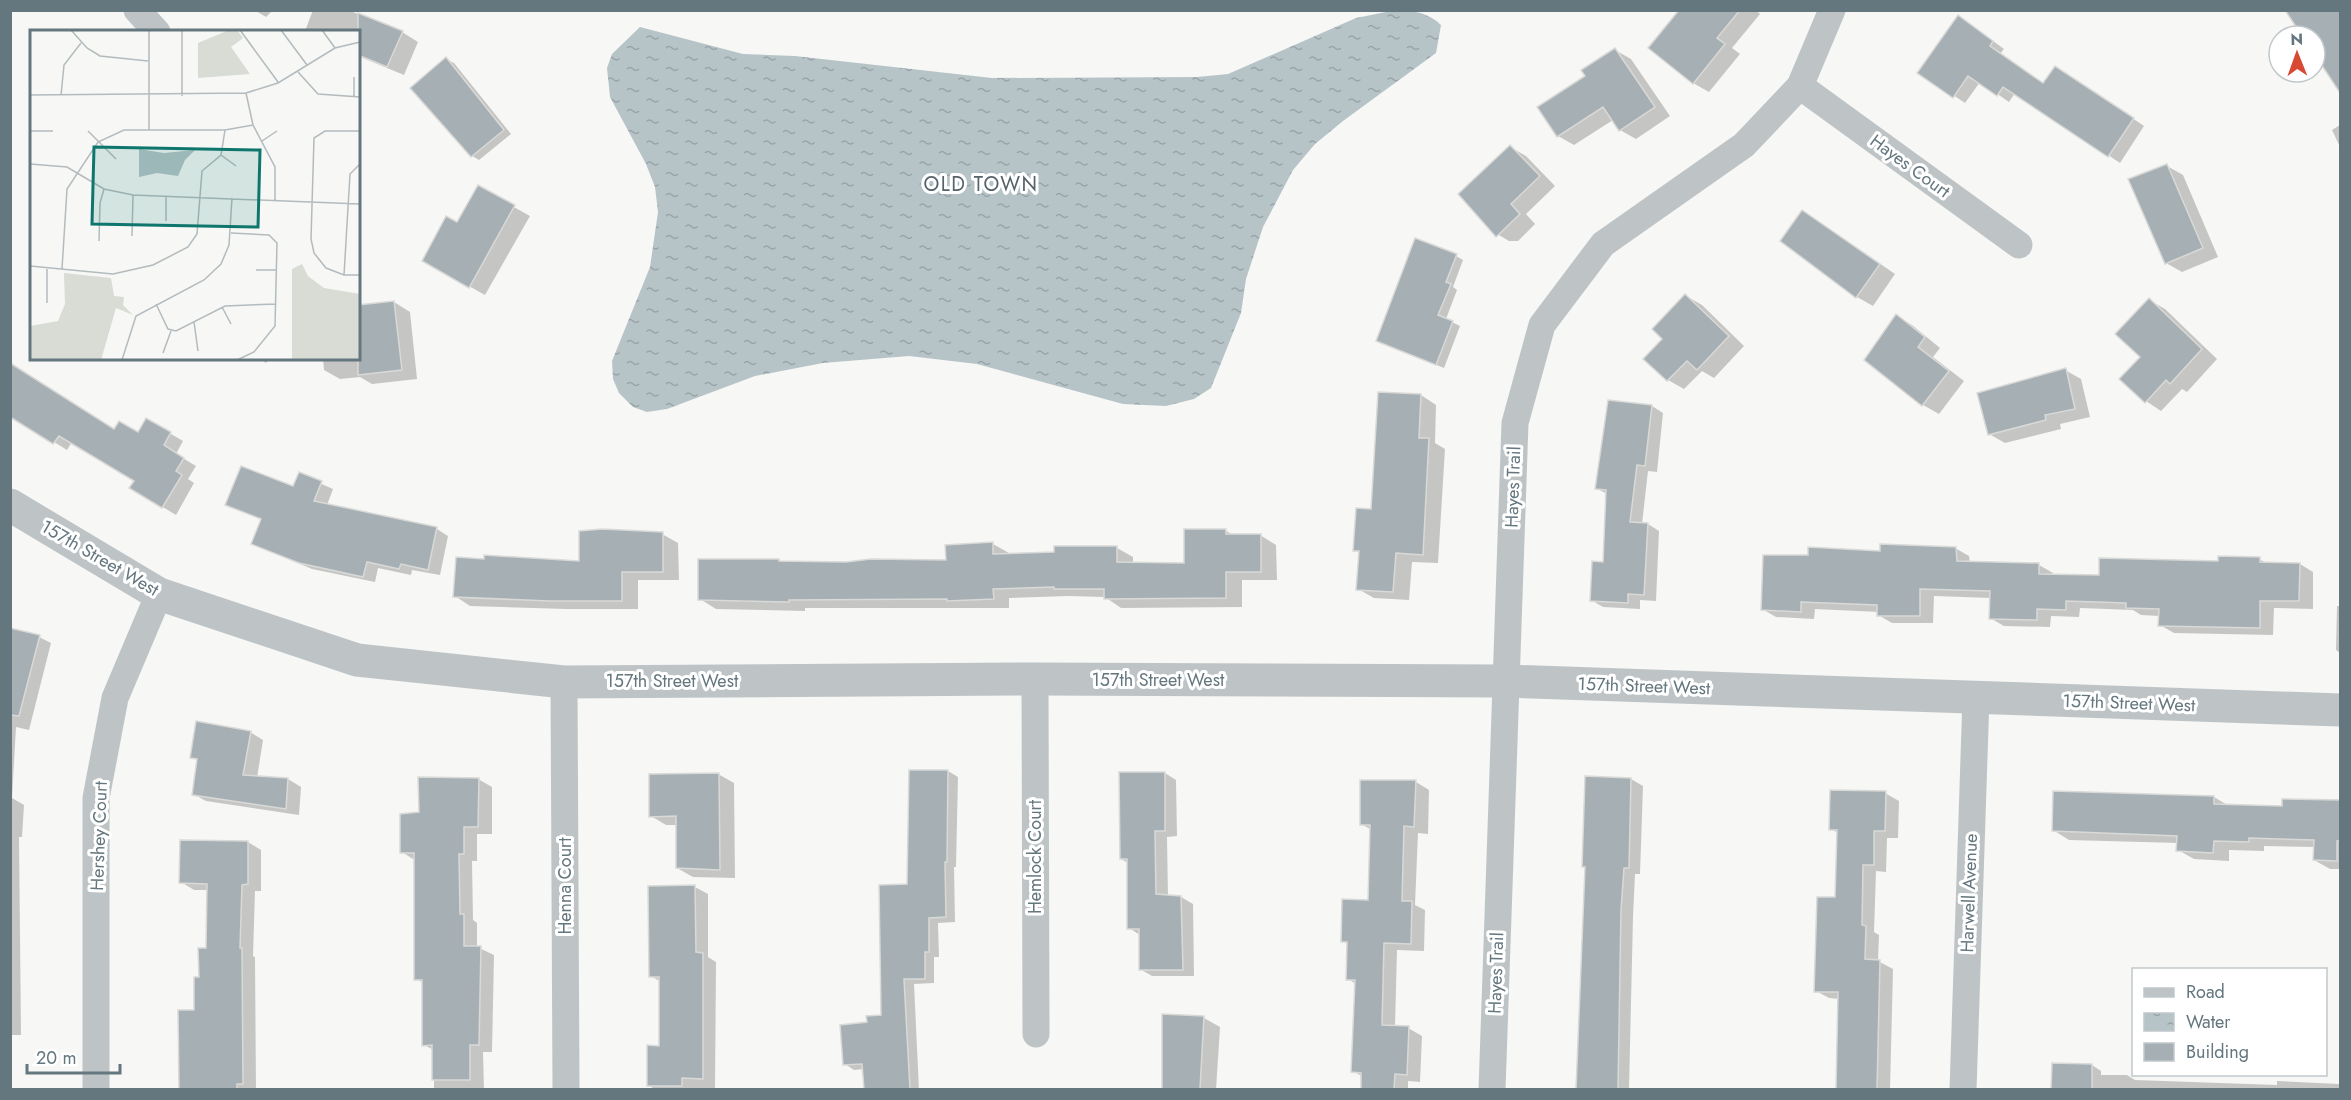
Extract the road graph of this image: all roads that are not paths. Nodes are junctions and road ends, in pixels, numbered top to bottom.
1 (136, 10) edge
2 (1832, 10) edge
3 (155, 30) edge
4 (1800, 86) junction
5 (2019, 245) dead end
6 (10, 505) edge
7 (159, 594) junction
8 (1035, 679) junction
9 (1506, 681) junction
10 (564, 682) junction
11 (1976, 698) junction
12 (2340, 710) edge
13 (1036, 1034) dead end
14 (96, 1089) edge
15 (566, 1089) edge
16 (1492, 1089) edge
17 (1963, 1089) edge

1 - 3 street
2 - 4 street, Hayes Trail
4 - 5 street, Hayes Court
4 - 9 street, Hayes Trail
6 - 7 street, 157th Street West
7 - 10 street, 157th Street West
7 - 14 street, Hershey Court
8 - 9 street, 157th Street West
8 - 10 street, 157th Street West
8 - 13 street, Hemlock Court
9 - 11 street, 157th Street West
9 - 16 street, Hayes Trail
10 - 15 street, Henna Court
11 - 12 street, 157th Street West
11 - 17 street, Harwell Avenue

